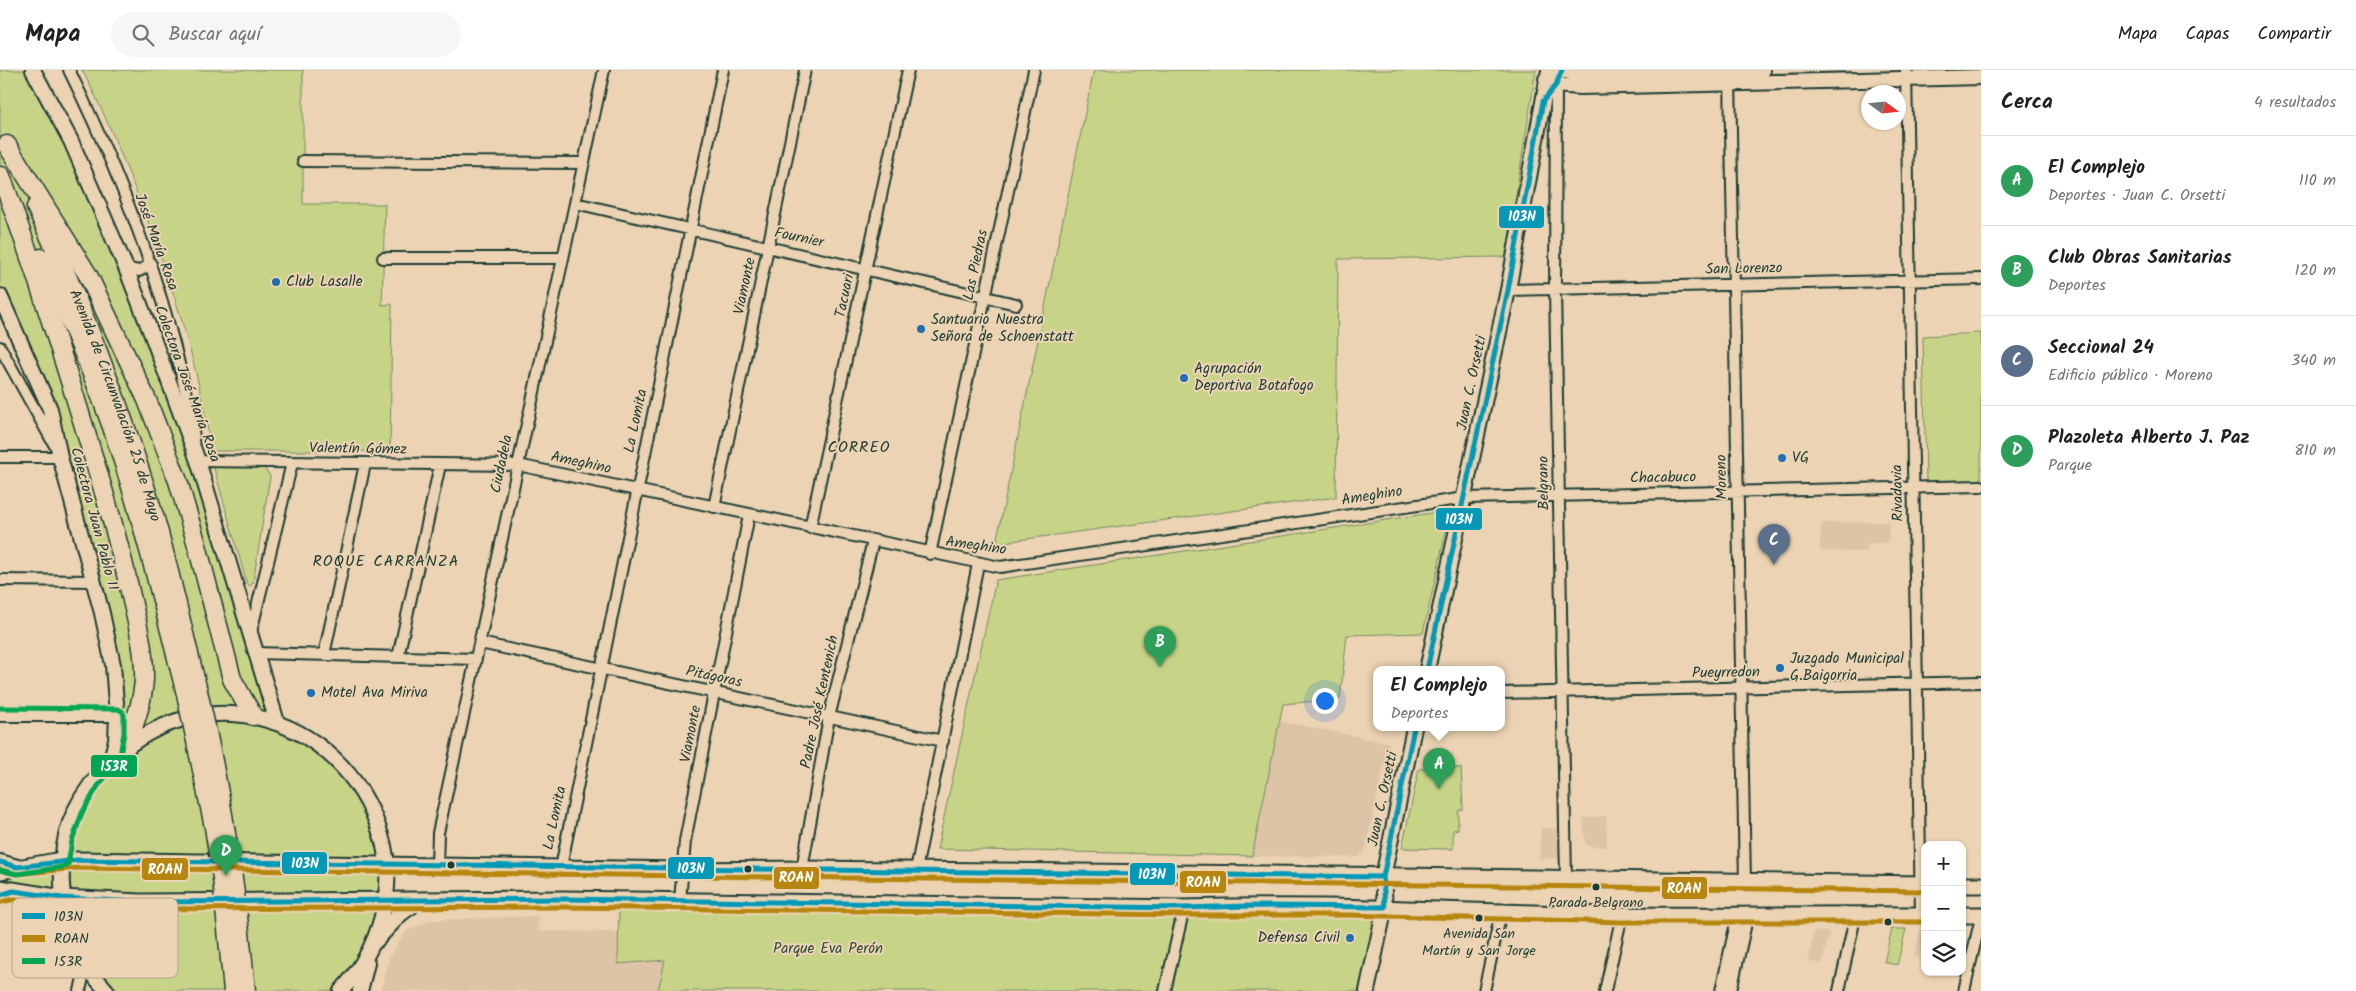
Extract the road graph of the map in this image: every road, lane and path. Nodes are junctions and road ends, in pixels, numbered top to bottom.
1 (33, 70) edge
2 (69, 70) edge
3 (604, 70) edge
4 (723, 70) edge
5 (805, 70) edge
6 (908, 70) edge
7 (1034, 70) edge
8 (1562, 70) edge
9 (1763, 70) edge
10 (1906, 74) edge
11 (1730, 77) edge
12 (1981, 77) edge
13 (1551, 78) edge
14 (4, 137) edge
15 (303, 161) dead end
16 (584, 163) junction
17 (0, 175) edge
18 (575, 203) junction
19 (690, 230) junction
20 (768, 247) junction
21 (384, 258) dead end
22 (563, 258) junction
23 (151, 264) junction
24 (126, 268) junction
25 (866, 268) junction
26 (1981, 279) edge
27 (1909, 281) junction
28 (1733, 285) junction
29 (1555, 289) junction
30 (1508, 290) junction
31 (0, 296) edge
32 (985, 296) junction
33 (1016, 304) dead end
34 (0, 347) edge
35 (0, 456) edge
36 (60, 456) junction
37 (198, 461) junction
38 (292, 463) junction
39 (365, 464) junction
40 (440, 465) junction
41 (518, 465) junction
42 (1981, 486) edge
43 (1913, 487) junction
44 (637, 491) junction
45 (1738, 491) junction
46 (1559, 496) junction
47 (1465, 498) junction
48 (714, 507) junction
49 (749, 515) junction
50 (810, 528) junction
51 (873, 542) junction
52 (930, 554) junction
53 (978, 564) junction
54 (0, 580) edge
55 (92, 581) junction
56 (251, 632) junction
57 (480, 643) junction
58 (256, 653) junction
59 (324, 655) junction
60 (398, 657) junction
61 (476, 660) junction
62 (1428, 666) edge
63 (601, 668) junction
64 (1981, 682) edge
65 (1916, 683) junction
66 (1742, 687) junction
67 (714, 692) junction
68 (1562, 692) junction
69 (192, 693) junction
70 (1505, 693) edge
71 (0, 716) edge
72 (117, 716) junction
73 (253, 716) junction
74 (829, 717) junction
75 (277, 722) junction
76 (1413, 731) edge
77 (943, 741) junction
78 (125, 748) junction
79 (111, 760) junction
80 (1921, 850) edge
81 (62, 860) junction
82 (0, 862) edge
83 (387, 865) junction
84 (437, 866) junction
85 (18, 867) junction
86 (560, 867) junction
87 (802, 869) junction
88 (682, 870) junction
89 (916, 870) junction
90 (0, 871) edge
91 (1383, 877) junction
92 (1566, 879) junction
93 (1746, 882) junction
94 (1921, 884) edge
95 (1966, 885) edge
96 (1981, 885) edge
97 (5, 891) edge
98 (62, 898) joint
99 (386, 900) junction
100 (418, 901) junction
101 (680, 901) junction
102 (178, 902) edge
103 (1386, 907) junction
104 (1184, 908) junction
105 (1501, 912) junction
106 (1856, 913) junction
107 (1743, 914) junction
108 (1622, 915) junction
109 (1921, 915) edge
110 (1966, 915) edge
111 (1981, 916) edge
112 (372, 945) junction
113 (83, 978) edge
114 (97, 978) edge
115 (80, 991) edge
116 (108, 991) edge
117 (233, 991) edge
118 (246, 991) edge
119 (341, 991) edge
120 (360, 991) edge
121 (1165, 991) edge
122 (1367, 991) edge
123 (1484, 991) edge
124 (1605, 991) edge
125 (1722, 991) edge
126 (1731, 991) edge
127 (1839, 991) edge
128 (1964, 991) edge

1 - 24 main road, Colectora José María Rosa
2 - 23 street, José María Rosa
3 - 16 street, Ciudadela
4 - 19 street, La Lomita
5 - 20 street, Viamonte
6 - 25 street, Tacuari
7 - 32 street, Las Piedras
8 - 11 main road
8 - 13 main road, Juan C. Orsetti
9 - 11 main road
10 - 11 main road
10 - 12 main road
10 - 27 street, Rivadavia
11 - 13 main road
11 - 28 street, Moreno
13 - 29 street, Belgrano
13 - 30 main road, Juan C. Orsetti
14 - 69 highway, Avenida de Circunvalación 25 de Mayo
14 - 73 highway
15 - 16 street
16 - 18 street, Ciudadela
17 - 69 highway, Avenida de Circunvalación 25 de Mayo
17 - 78 highway
18 - 19 street, Fournier
18 - 22 street, Ciudadela
19 - 20 street, Fournier
19 - 44 street, La Lomita
20 - 25 street, Fournier
20 - 48 street, Viamonte
21 - 22 street
22 - 41 street, Ciudadela
23 - 24 street
23 - 37 street, José María Rosa
24 - 37 main road, Colectora José María Rosa
25 - 32 street, Fournier
25 - 50 street, Tacuari
26 - 27 street, San Lorenzo
27 - 28 street, San Lorenzo
27 - 43 street, Rivadavia
28 - 29 street, San Lorenzo
28 - 45 street, Moreno
29 - 30 street, San Lorenzo
29 - 46 street, Belgrano
30 - 47 main road, Juan C. Orsetti
31 - 36 main road, Colectora Juan Pablo II
32 - 33 street, Fournier
32 - 52 street, Las Piedras
34 - 36 street
35 - 36 street
36 - 55 main road, Colectora Juan Pablo II
37 - 38 street, Valentín Gómez
37 - 56 main road, Colectora José María Rosa
38 - 39 street, Valentín Gómez
38 - 56 street
39 - 40 street, Valentín Gómez
39 - 59 street
40 - 41 street, Valentín Gómez
40 - 60 street
41 - 44 street, Ameghino
41 - 57 street, Ciudadela
42 - 43 street, Chacabuco
43 - 45 street, Chacabuco
43 - 65 street, Rivadavia
44 - 48 street, Ameghino
44 - 63 street, La Lomita
45 - 46 street, Chacabuco
45 - 66 street, Moreno
46 - 47 street, Chacabuco
46 - 68 street, Belgrano
47 - 53 street, Ameghino
47 - 62 main road, Juan C. Orsetti
48 - 49 street, Ameghino
49 - 50 street, Ameghino
49 - 67 street, Viamonte
50 - 51 street, Ameghino
51 - 52 street, Ameghino
51 - 74 street, Padre José Kentenich
52 - 53 street, Ameghino
53 - 77 street
54 - 55 street
55 - 72 main road, Colectora Juan Pablo II
56 - 58 main road, Colectora José María Rosa
57 - 61 street, Ciudadela
57 - 63 street, Pitágoras
58 - 59 street
58 - 75 main road, Colectora José María Rosa
59 - 60 street
60 - 61 street
61 - 84 street, Ciudadela
63 - 67 street, Pitágoras
63 - 86 street, La Lomita
64 - 65 street, Pueyrredon
65 - 66 street, Pueyrredon
65 - 80 street, Rivadavia
66 - 68 street, Pueyrredon
66 - 93 street, Moreno
67 - 74 street, Pitágoras
67 - 88 street, Viamonte
68 - 70 street, Pueyrredon
68 - 92 street, Belgrano
69 - 117 highway, bridge
69 - 118 highway, bridge
71 - 72 street
72 - 79 main road, Colectora Juan Pablo II
73 - 75 main road
73 - 78 main road
74 - 77 street, Pitágoras
74 - 87 street, Padre José Kentenich
75 - 83 main road
76 - 91 main road, Juan C. Orsetti
77 - 89 street
78 - 79 main road
79 - 81 main road
81 - 83 main road
81 - 85 main road
81 - 98 main road
82 - 85 main road
83 - 84 main road
83 - 99 main road
84 - 86 main road
85 - 90 main road
86 - 88 main road
87 - 88 main road
87 - 89 main road
88 - 101 street, Viamonte
89 - 91 main road
91 - 92 main road
91 - 103 main road, Juan C. Orsetti
92 - 93 main road
93 - 94 main road
95 - 96 main road
97 - 98 main road
99 - 100 main road
99 - 102 main road
99 - 112 main road
100 - 101 main road
100 - 112 main road
101 - 104 main road
103 - 104 main road
103 - 105 main road
103 - 122 main road, Juan C. Orsetti
104 - 121 street
105 - 108 main road
105 - 123 street
106 - 107 main road
106 - 109 main road
106 - 127 street
107 - 108 main road
107 - 125 street
107 - 126 street
108 - 124 street
110 - 111 main road
111 - 128 street
112 - 119 main road
112 - 120 main road
113 - 115 street
114 - 116 main road

